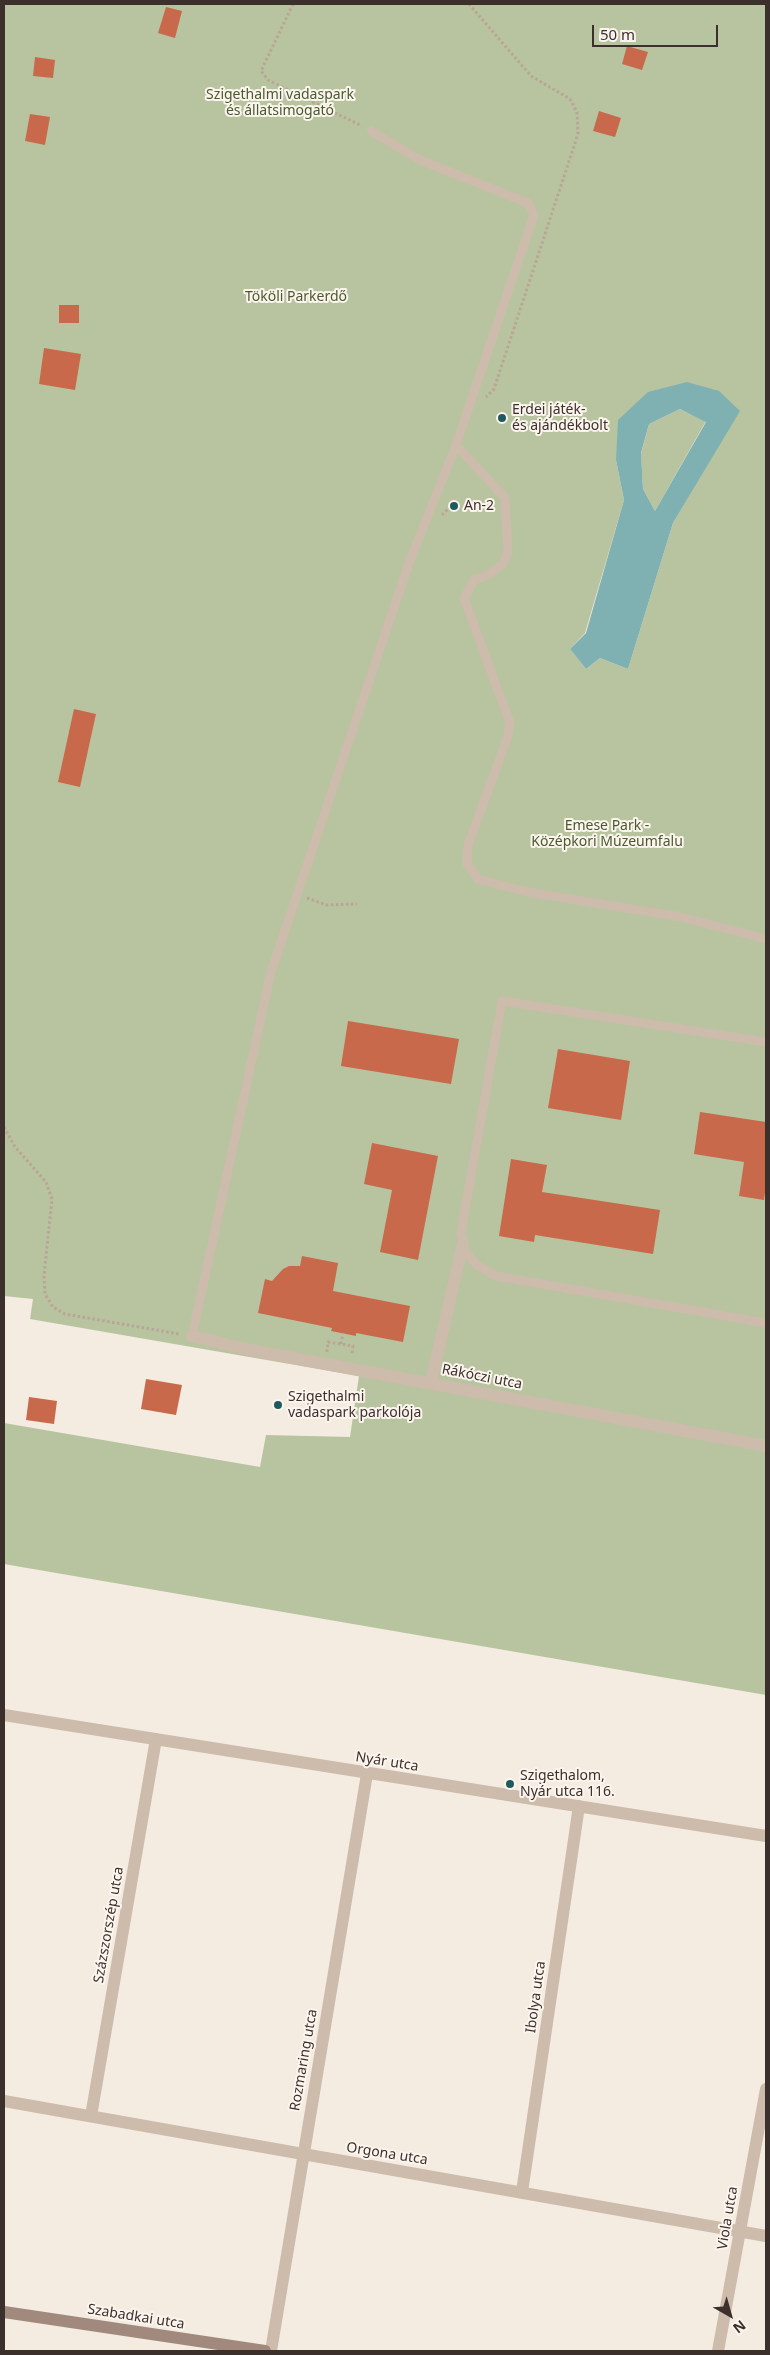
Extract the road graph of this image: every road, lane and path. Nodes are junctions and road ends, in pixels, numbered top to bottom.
1 (293, 4) edge
2 (371, 131) joint
3 (456, 446) junction
4 (297, 894) junction
5 (357, 904) dead end
6 (766, 939) edge
7 (766, 1042) edge
8 (4, 1127) edge
9 (463, 1242) junction
10 (766, 1324) edge
11 (343, 1333) dead end
12 (192, 1336) junction
13 (341, 1344) dead end
14 (431, 1382) junction
15 (766, 1446) edge
16 (4, 1715) edge
17 (156, 1739) junction
18 (367, 1774) junction
19 (579, 1806) junction
20 (766, 1836) edge
21 (766, 2089) edge
22 (4, 2101) edge
23 (91, 2116) junction
24 (303, 2155) junction
25 (522, 2192) junction
26 (740, 2232) junction
27 (766, 2236) edge
28 (4, 2312) edge
29 (265, 2351) edge
30 (271, 2351) edge
31 (718, 2351) edge

1 - 2 path
2 - 3 lane
3 - 4 lane
3 - 6 lane
4 - 5 path
4 - 12 lane
7 - 9 lane
8 - 12 path
9 - 10 lane
9 - 14 street
11 - 13 path
12 - 14 street, Rákóczi utca
14 - 15 street, Rákóczi utca
16 - 17 street, Nyár utca
17 - 18 street, Nyár utca
17 - 23 street, Százszorszép utca
18 - 19 street, Nyár utca
18 - 24 street, Rozmaring utca
19 - 20 street, Nyár utca
19 - 25 street, Ibolya utca
21 - 26 street, Viola utca
22 - 23 street, Orgona utca
23 - 24 street, Orgona utca
24 - 25 street, Orgona utca
24 - 30 street, Rozmaring utca
25 - 26 street, Orgona utca
26 - 27 street, Orgona utca
26 - 31 street, Viola utca
28 - 29 street, Szabadkai utca

